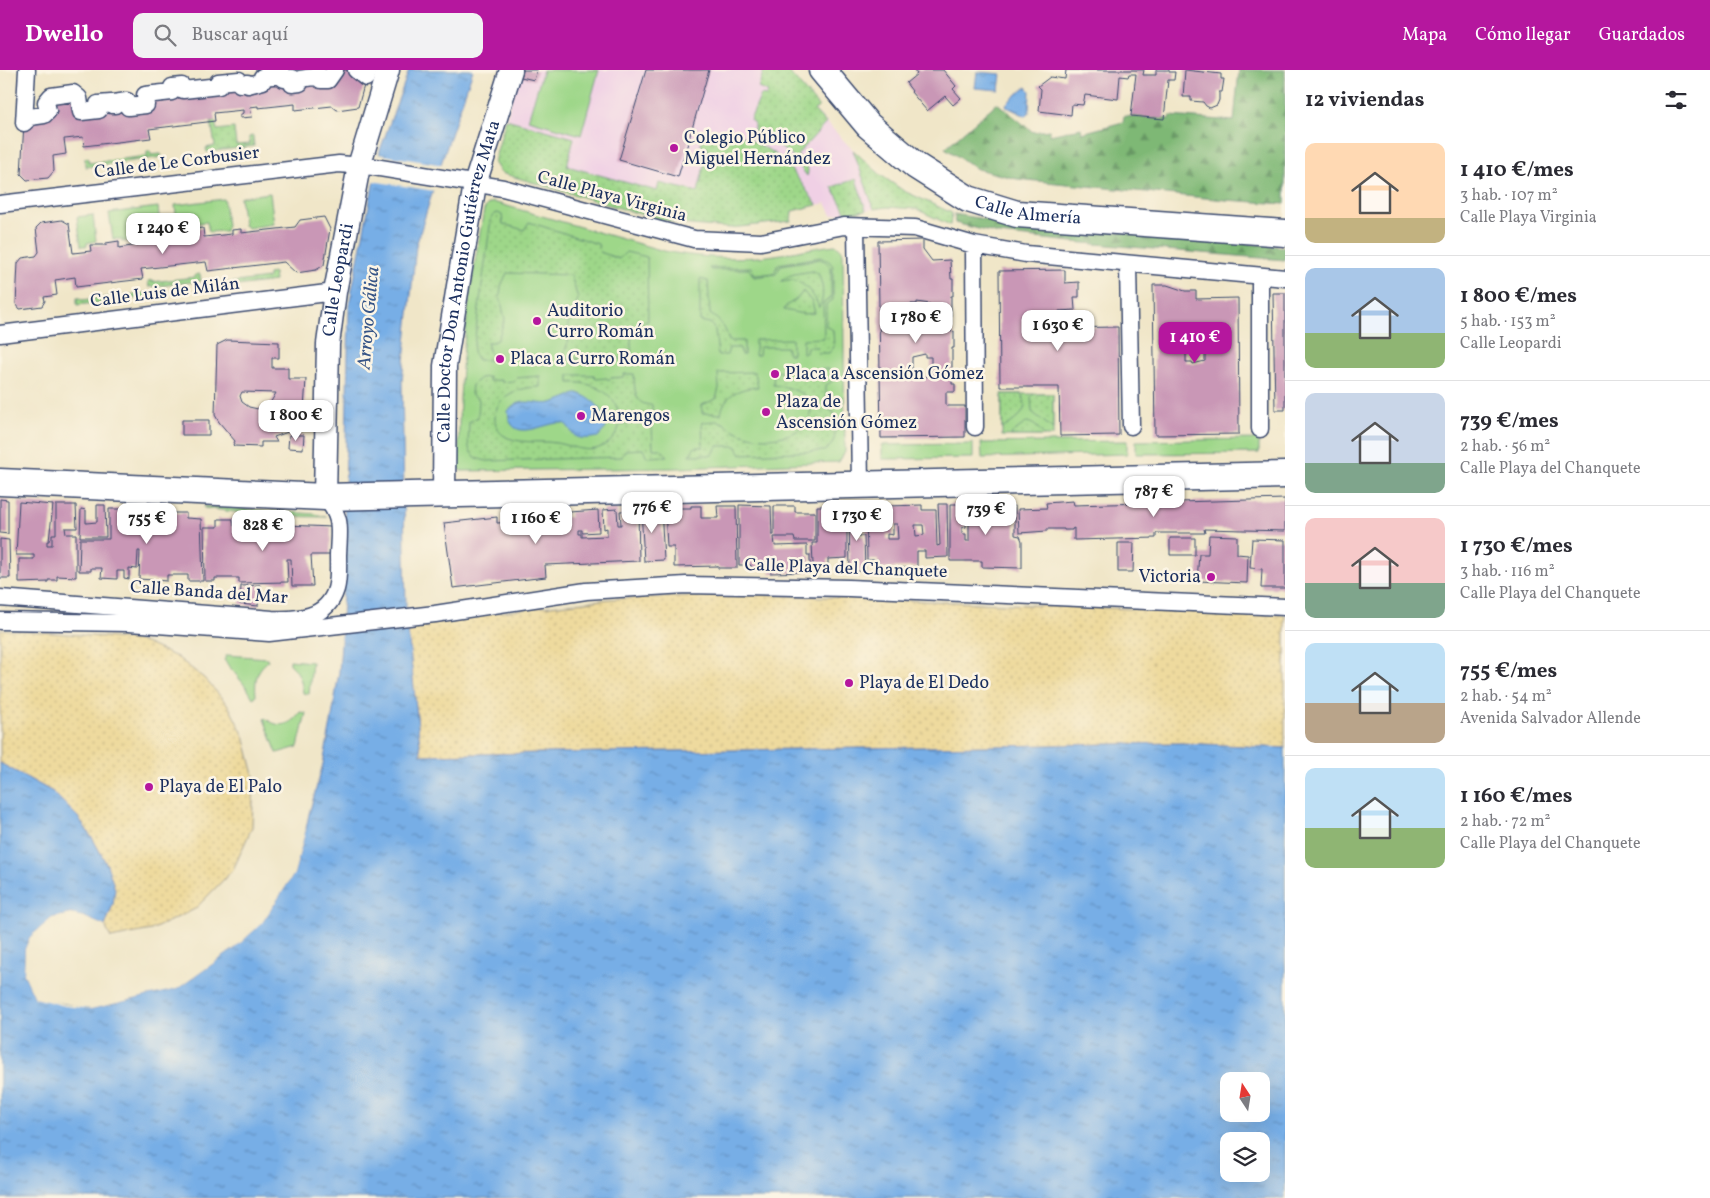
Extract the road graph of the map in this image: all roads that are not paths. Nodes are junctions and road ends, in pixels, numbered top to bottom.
1 (28, 70) edge
2 (335, 70) edge
3 (356, 70) edge
4 (368, 70) edge
5 (388, 70) edge
6 (511, 70) edge
7 (822, 70) edge
8 (364, 166) junction
9 (475, 184) junction
10 (0, 204) edge
11 (856, 227) junction
12 (1285, 233) edge
13 (974, 245) junction
14 (1128, 264) junction
15 (1260, 276) junction
16 (1285, 278) edge
17 (335, 292) junction
18 (0, 334) edge
19 (1132, 426) dead end
20 (975, 427) dead end
21 (1260, 429) dead end
22 (1285, 475) edge
23 (0, 482) edge
24 (860, 484) junction
25 (444, 495) junction
26 (325, 497) junction
27 (0, 598) edge
28 (1285, 607) edge
29 (407, 617) joint
30 (0, 621) edge

1 - 2 street
3 - 4 street
5 - 8 street, Calle Leopardi
6 - 9 street, Calle Doctor Don Antonio Gutiérrez Mata
7 - 12 main road, Calle Almería
8 - 9 street, Calle Playa Virginia
8 - 10 street, Calle de Le Corbusier
8 - 17 street, Calle Leopardi
9 - 11 street, Calle Playa Virginia
9 - 25 street, Calle Doctor Don Antonio Gutiérrez Mata
11 - 13 street, Calle Playa Virginia
11 - 24 street
13 - 14 street, Calle Playa Virginia
13 - 20 street
14 - 15 street, Calle Playa Virginia
14 - 19 street
15 - 16 street, Calle Playa Virginia
15 - 21 street
17 - 18 street, Calle Luis de Milán
17 - 26 street, Calle Leopardi
22 - 24 main road
23 - 26 main road
24 - 25 main road
25 - 26 main road
26 - 27 street, Calle Banda del Mar
28 - 29 street, Calle Playa del Chanquete
29 - 30 street, Calle Banda del Mar

